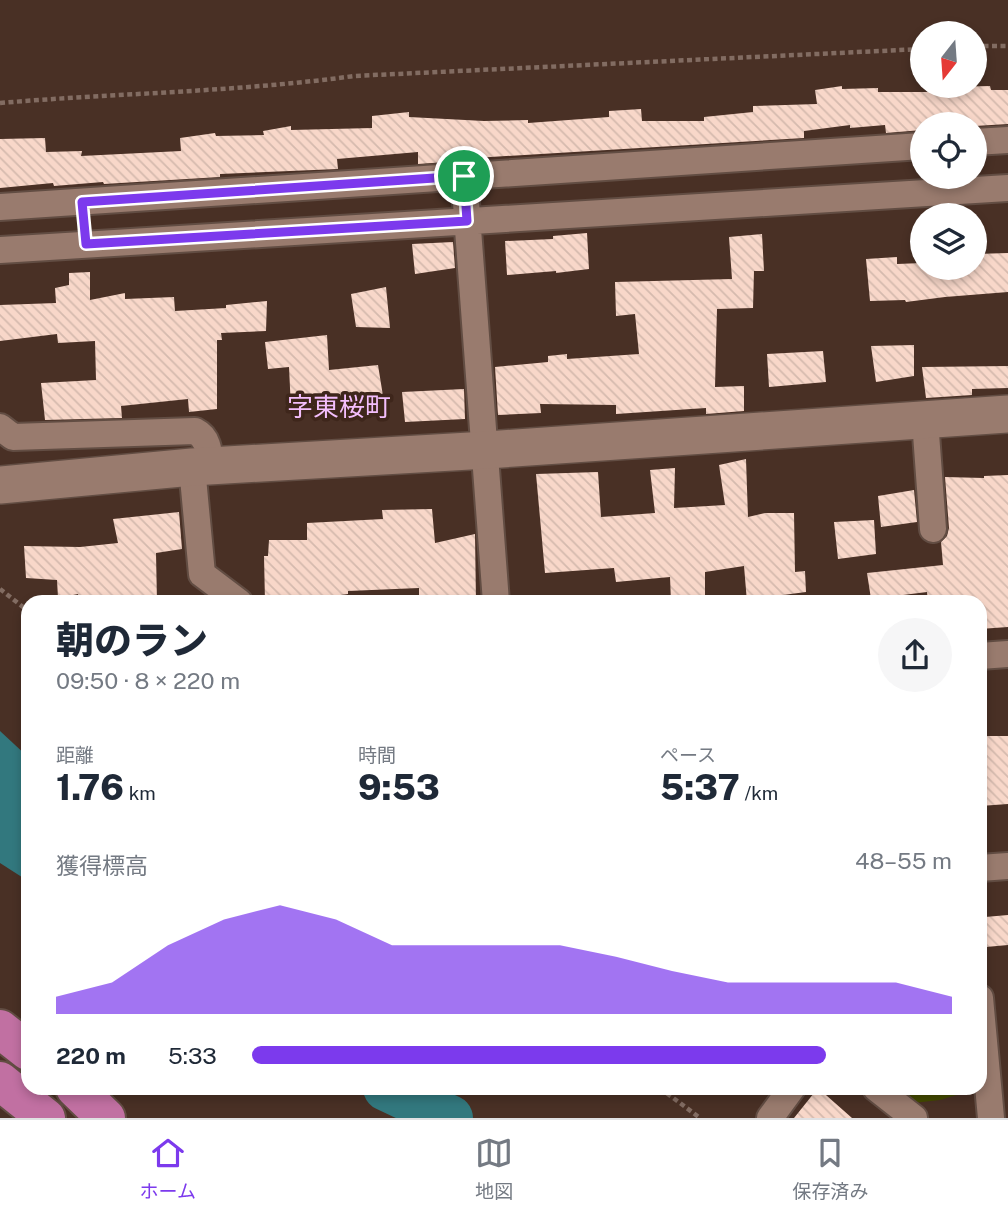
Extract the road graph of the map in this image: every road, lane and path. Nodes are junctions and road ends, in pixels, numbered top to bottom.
1 (987, 46) edge
2 (1008, 46) edge
3 (910, 50) edge
4 (0, 103) edge
5 (1008, 140) edge
6 (987, 141) edge
7 (910, 147) edge
8 (464, 176) junction
9 (1008, 188) edge
10 (82, 202) junction
11 (0, 207) edge
12 (467, 221) junction
13 (86, 244) junction
14 (0, 250) edge
15 (1008, 414) edge
16 (925, 420) junction
17 (0, 427) edge
18 (487, 450) junction
19 (201, 467) junction
20 (0, 485) edge
21 (933, 529) dead end
22 (0, 589) edge
23 (230, 595) edge
24 (496, 595) edge
25 (21, 606) edge
26 (1008, 654) edge
27 (987, 656) edge
28 (1008, 866) edge
29 (987, 868) edge
30 (0, 1029) edge
31 (987, 1030) edge
32 (21, 1046) edge
33 (998, 1080) edge
34 (0, 1081) edge
35 (82, 1095) edge
36 (669, 1095) edge
37 (787, 1095) edge
38 (885, 1095) edge
39 (46, 1118) edge
40 (106, 1118) edge
41 (700, 1118) edge
42 (770, 1118) edge
43 (914, 1118) edge
44 (990, 1118) edge

1 - 2 path
3 - 4 path
5 - 6 street
7 - 8 street
8 - 10 street
8 - 12 street
9 - 12 street
10 - 11 street
10 - 13 street
12 - 13 street
12 - 18 street
13 - 14 street
15 - 16 street
16 - 18 street
16 - 21 street
17 - 19 street
18 - 19 street
18 - 24 street
19 - 20 street
19 - 23 street
22 - 25 path
26 - 27 street
28 - 29 street
30 - 32 highway
31 - 33 street
33 - 44 street
34 - 39 highway
35 - 40 highway
36 - 41 path
37 - 42 street
38 - 43 street

